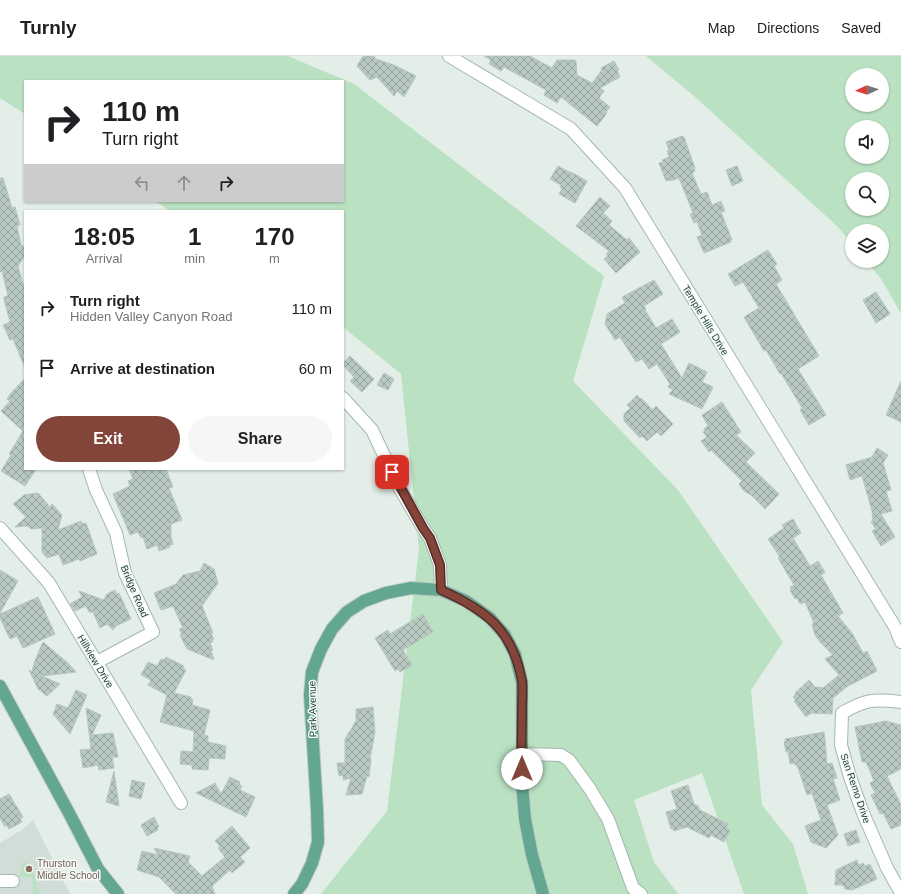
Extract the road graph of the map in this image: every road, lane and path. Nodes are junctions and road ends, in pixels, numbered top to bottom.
1 (449, 56) edge
2 (344, 399) edge
3 (89, 470) edge
4 (0, 528) edge
5 (441, 590) junction
6 (901, 642) edge
7 (97, 662) junction
8 (0, 686) edge
9 (901, 702) edge
10 (521, 754) junction
11 (181, 803) dead end
12 (0, 881) edge
13 (13, 882) dead end
14 (901, 893) edge
15 (118, 894) edge
16 (294, 894) edge
17 (543, 894) edge
18 (641, 894) edge

1 - 6 street, Temple Hills Drive
2 - 5 street
3 - 7 street, Bridge Road
4 - 7 street, Hillview Drive
5 - 10 main road, Park Avenue
5 - 16 main road, Park Avenue
7 - 11 street, Hillview Drive
8 - 15 main road
9 - 14 street, San Remo Drive
10 - 17 main road, Park Avenue
10 - 18 street
12 - 13 street

